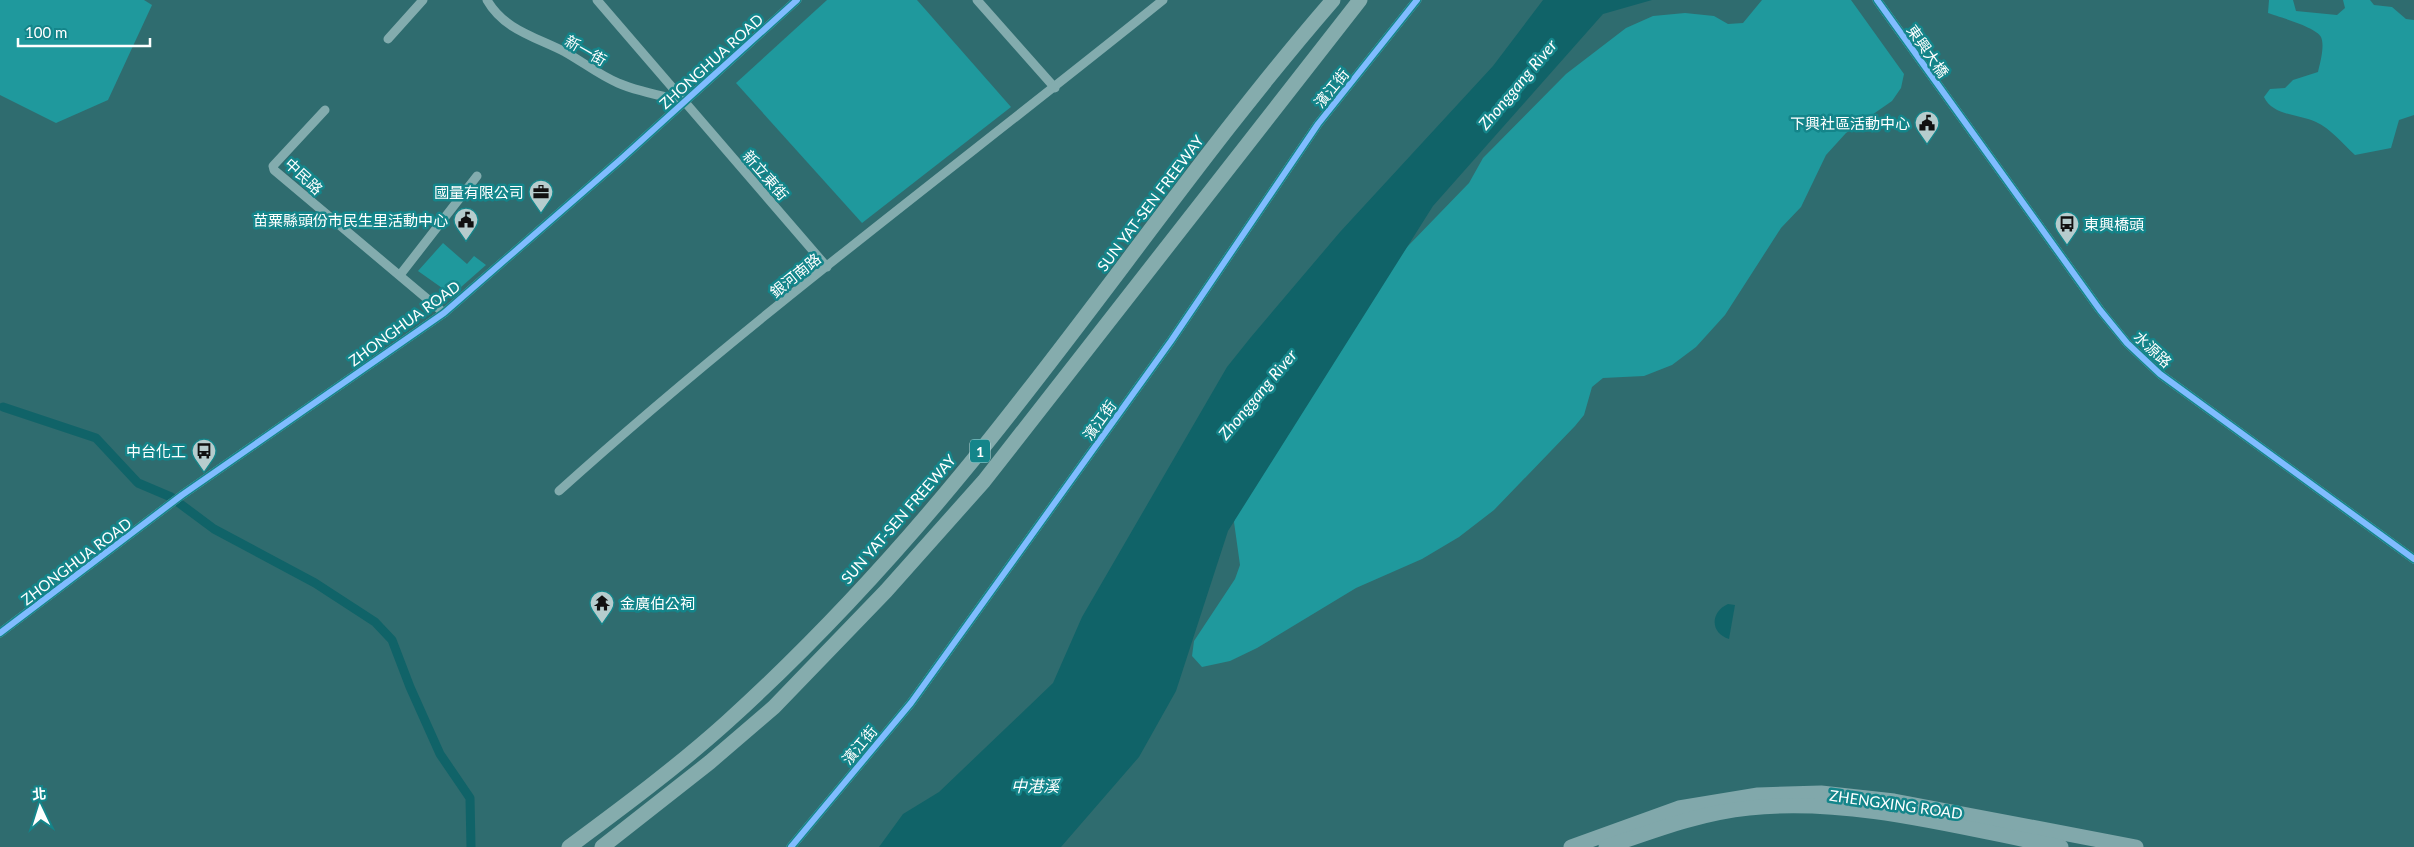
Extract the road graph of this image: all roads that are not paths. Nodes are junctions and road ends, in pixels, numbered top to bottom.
1 (423, 0) edge
2 (487, 0) edge
3 (597, 0) edge
4 (797, 0) edge
5 (977, 0) edge
6 (1163, 0) edge
7 (1333, 0) edge
8 (1360, 0) edge
9 (1417, 0) edge
10 (1877, 0) edge
11 (388, 38) dead end
12 (1055, 88) junction
13 (1941, 91) joint
14 (685, 101) junction
15 (324, 110) dead end
16 (477, 176) dead end
17 (827, 266) junction
18 (400, 275) junction
19 (444, 313) junction
20 (559, 491) dead end
21 (2414, 559) edge
22 (0, 633) edge
23 (569, 847) edge
24 (602, 847) edge
25 (790, 847) edge
26 (1571, 847) edge
27 (1606, 847) edge
28 (2061, 847) edge
29 (2136, 847) edge

1 - 11 street
2 - 14 street, 新一街
3 - 14 street, 新立東街
4 - 14 street, ZHONGHUA ROAD
5 - 12 street
6 - 12 street, 銀河南路
7 - 23 highway, SUN YAT-SEN FREEWAY / 1
8 - 24 highway, 1
9 - 25 street, 濱江街
10 - 13 street, 東興大橋
12 - 17 street, 銀河南路
13 - 21 street, 水源路
14 - 17 street, 新立東街
14 - 19 street, ZHONGHUA ROAD
15 - 18 street, 中民路
16 - 18 street
17 - 20 street, 銀河南路
18 - 19 street, 中民路
19 - 22 street, ZHONGHUA ROAD
26 - 29 main road, ZHENGXING ROAD
27 - 28 main road, ZHENGXING ROAD

